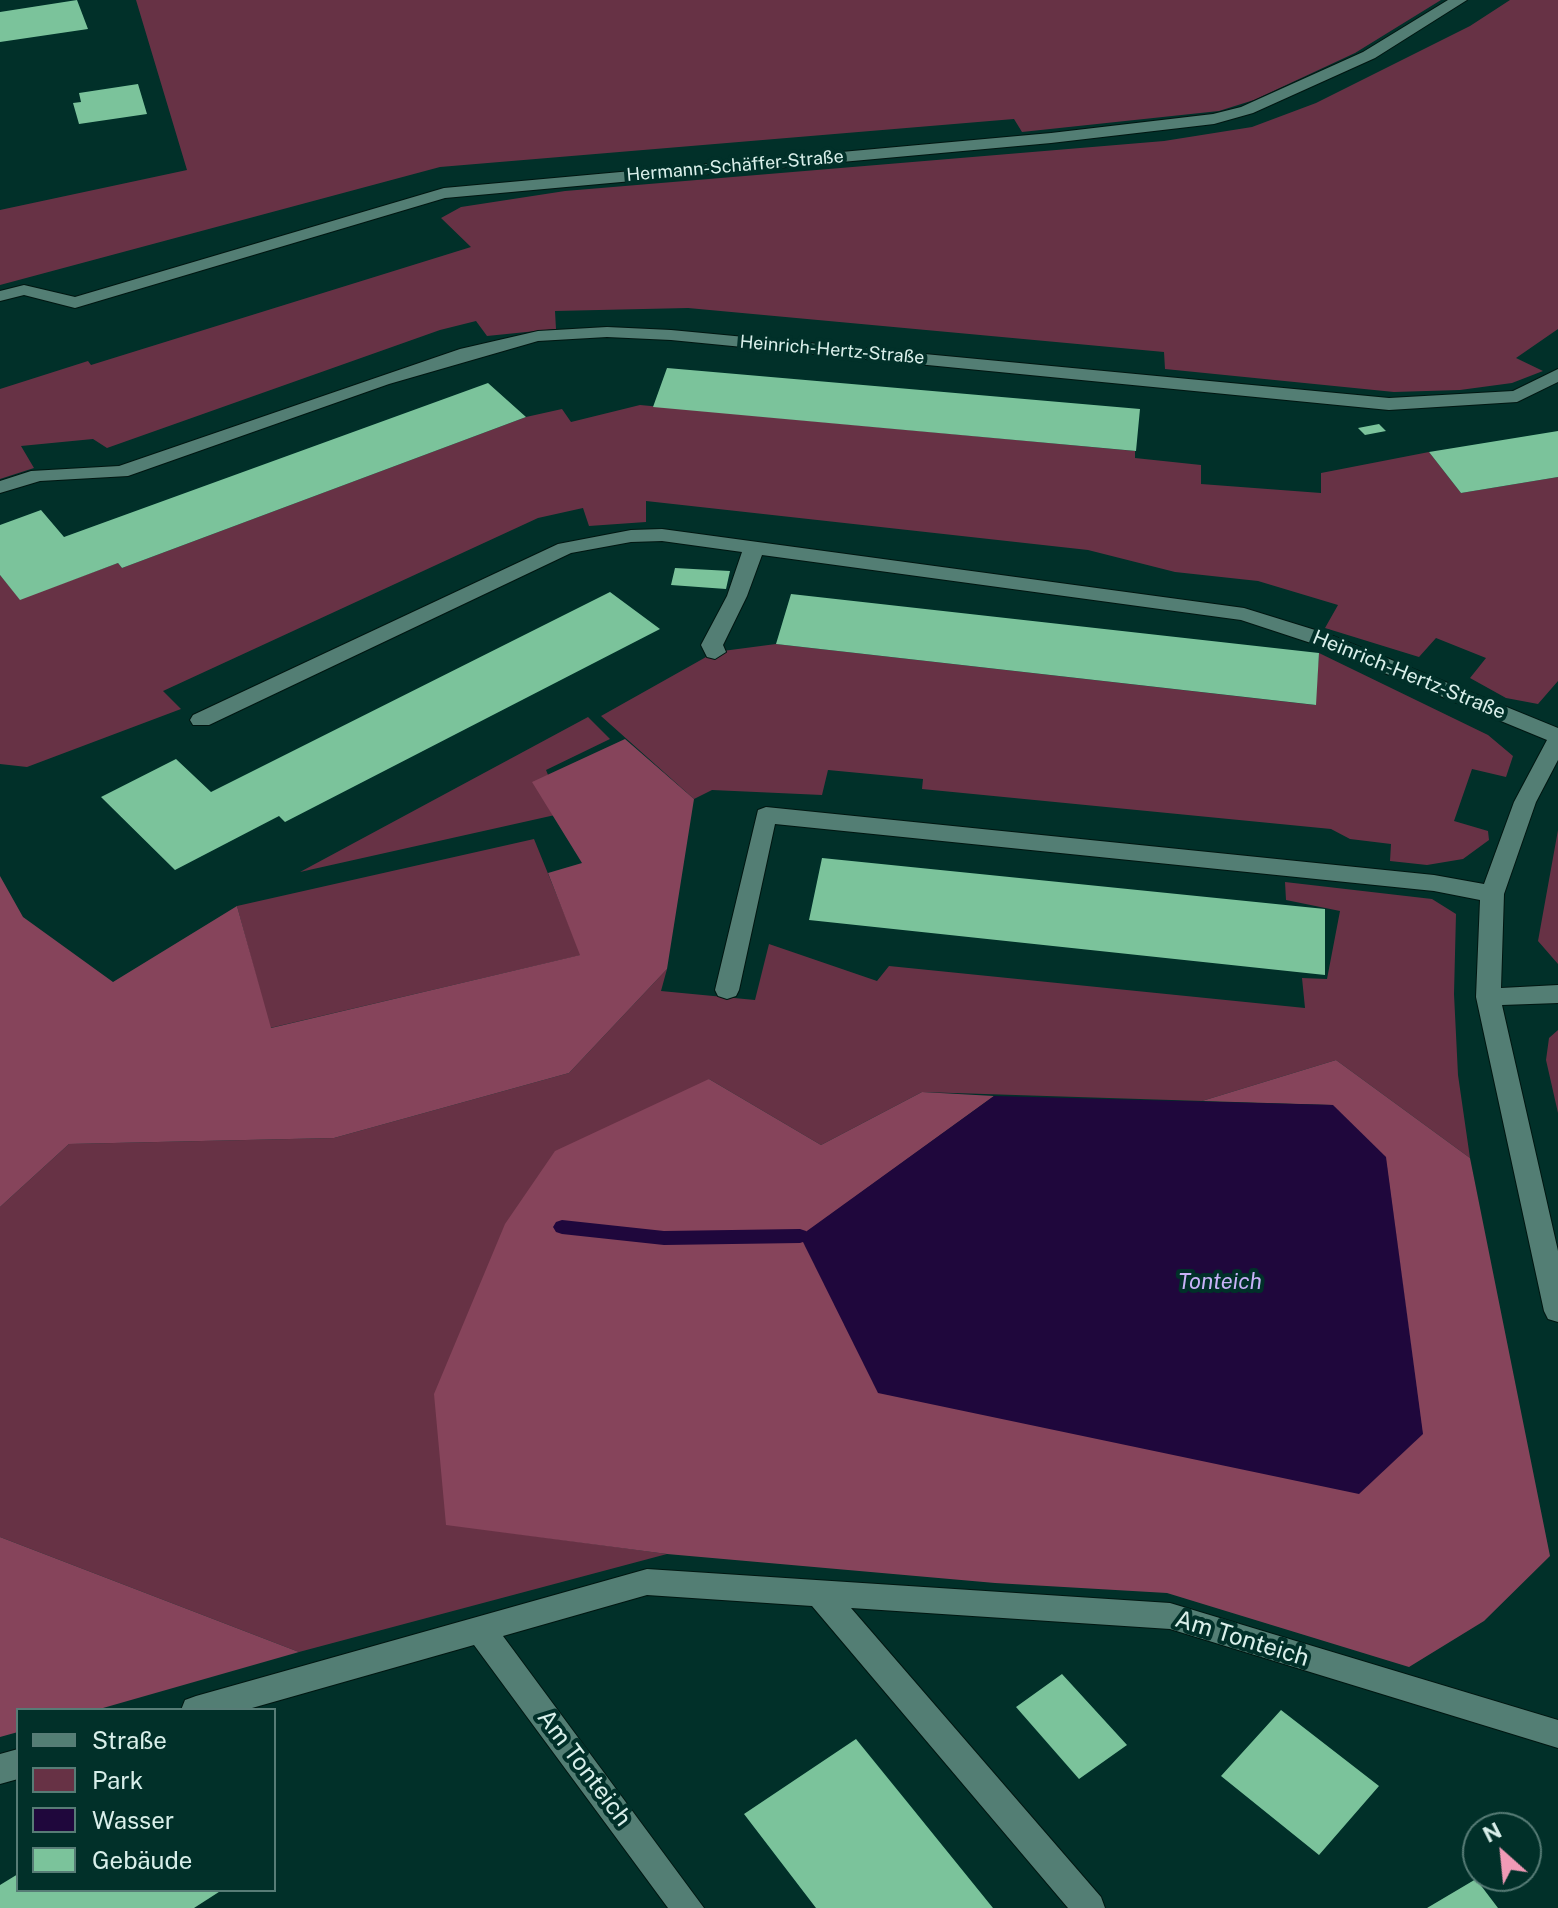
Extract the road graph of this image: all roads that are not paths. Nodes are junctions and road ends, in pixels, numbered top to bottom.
1 (1459, 0) edge
2 (0, 296) edge
3 (1558, 375) edge
4 (0, 487) edge
5 (754, 548) junction
6 (715, 652) dead end
7 (201, 720) dead end
8 (1558, 738) edge
9 (1492, 894) junction
10 (727, 990) dead end
11 (1558, 994) edge
12 (1488, 997) junction
13 (1558, 1311) edge
14 (820, 1594) junction
15 (480, 1629) junction
16 (203, 1708) edge
17 (1558, 1734) edge
18 (688, 1908) edge
19 (1089, 1908) edge

1 - 2 street, Hermann-Schäffer-Straße
3 - 4 street, Heinrich-Hertz-Straße
5 - 6 street
5 - 7 street, Heinrich-Hertz-Straße
5 - 8 street, Heinrich-Hertz-Straße
8 - 9 street, Heinrich-Hertz-Straße
9 - 10 street
9 - 12 street, Heinrich-Hertz-Straße
11 - 12 street
12 - 13 street, Heinrich-Hertz-Straße
14 - 15 street, Am Tonteich
14 - 17 street, Am Tonteich
14 - 19 street
15 - 16 street, Am Tonteich
15 - 18 street, Am Tonteich

